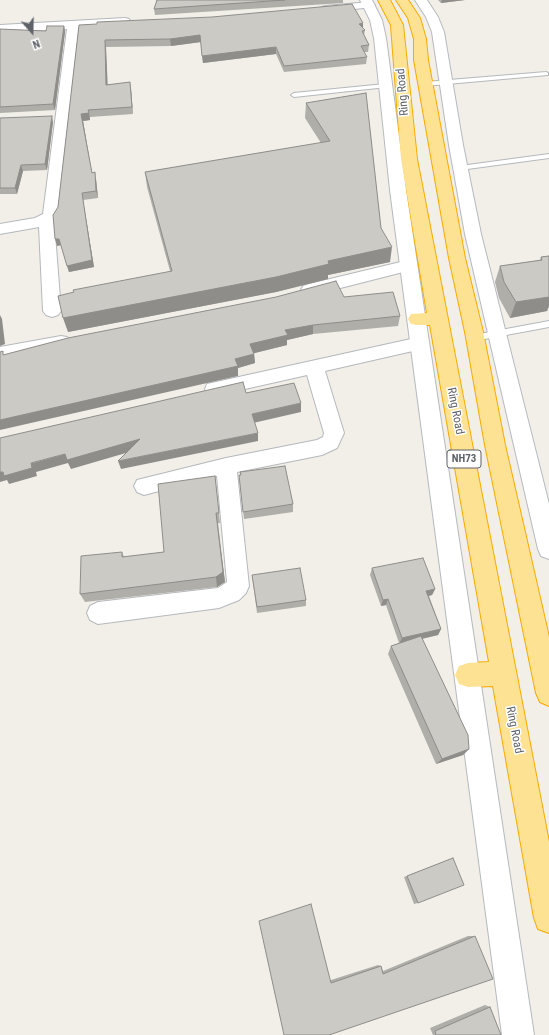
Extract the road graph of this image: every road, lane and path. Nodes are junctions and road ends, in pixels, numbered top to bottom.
1 (402, 0) edge
2 (421, 0) edge
3 (373, 2) edge
4 (318, 10) edge
5 (135, 22) edge
6 (73, 25) junction
7 (387, 26) junction
8 (0, 28) edge
9 (546, 74) dead end
10 (446, 82) junction
11 (426, 84) junction
12 (385, 86) junction
13 (294, 95) dead end
14 (63, 115) junction
15 (47, 116) edge
16 (399, 132) junction
17 (549, 156) edge
18 (460, 168) junction
19 (449, 212) junction
20 (419, 213) junction
21 (46, 220) junction
22 (0, 229) edge
23 (409, 265) junction
24 (290, 295) edge
25 (52, 311) dead end
26 (427, 319) junction
27 (549, 324) edge
28 (497, 333) junction
29 (474, 338) junction
30 (77, 339) edge
31 (420, 343) junction
32 (0, 354) edge
33 (314, 366) junction
34 (198, 392) edge
35 (226, 466) junction
36 (144, 486) dead end
37 (549, 549) edge
38 (98, 613) dead end
39 (504, 673) junction
40 (468, 675) junction
41 (547, 679) edge
42 (549, 918) edge
43 (518, 1035) edge

1 - 11 highway, Ring Road / NH73
2 - 10 street
3 - 4 street
3 - 7 street
5 - 6 street
6 - 8 street
6 - 14 street
7 - 12 street
7 - 16 highway, Ring Road / NH73
9 - 10 lane
10 - 11 lane
10 - 18 street
11 - 19 highway, Ring Road / NH73
12 - 13 lane
12 - 16 street
14 - 15 street
14 - 21 street
16 - 20 highway, Ring Road / NH73
16 - 23 street
17 - 18 lane
18 - 28 street
19 - 20 highway
19 - 29 highway, Ring Road / NH73
20 - 26 highway, Ring Road / NH73
21 - 22 street
21 - 25 street
23 - 24 street
23 - 26 street
26 - 31 street
26 - 39 highway, Ring Road / NH73
27 - 28 lane
28 - 29 lane
28 - 37 street
29 - 41 highway, Ring Road / NH73
30 - 32 street
31 - 33 street
31 - 40 street
33 - 34 street
33 - 35 street
35 - 36 street
35 - 38 street
39 - 40 highway
39 - 42 highway, Ring Road / NH73
40 - 43 street

